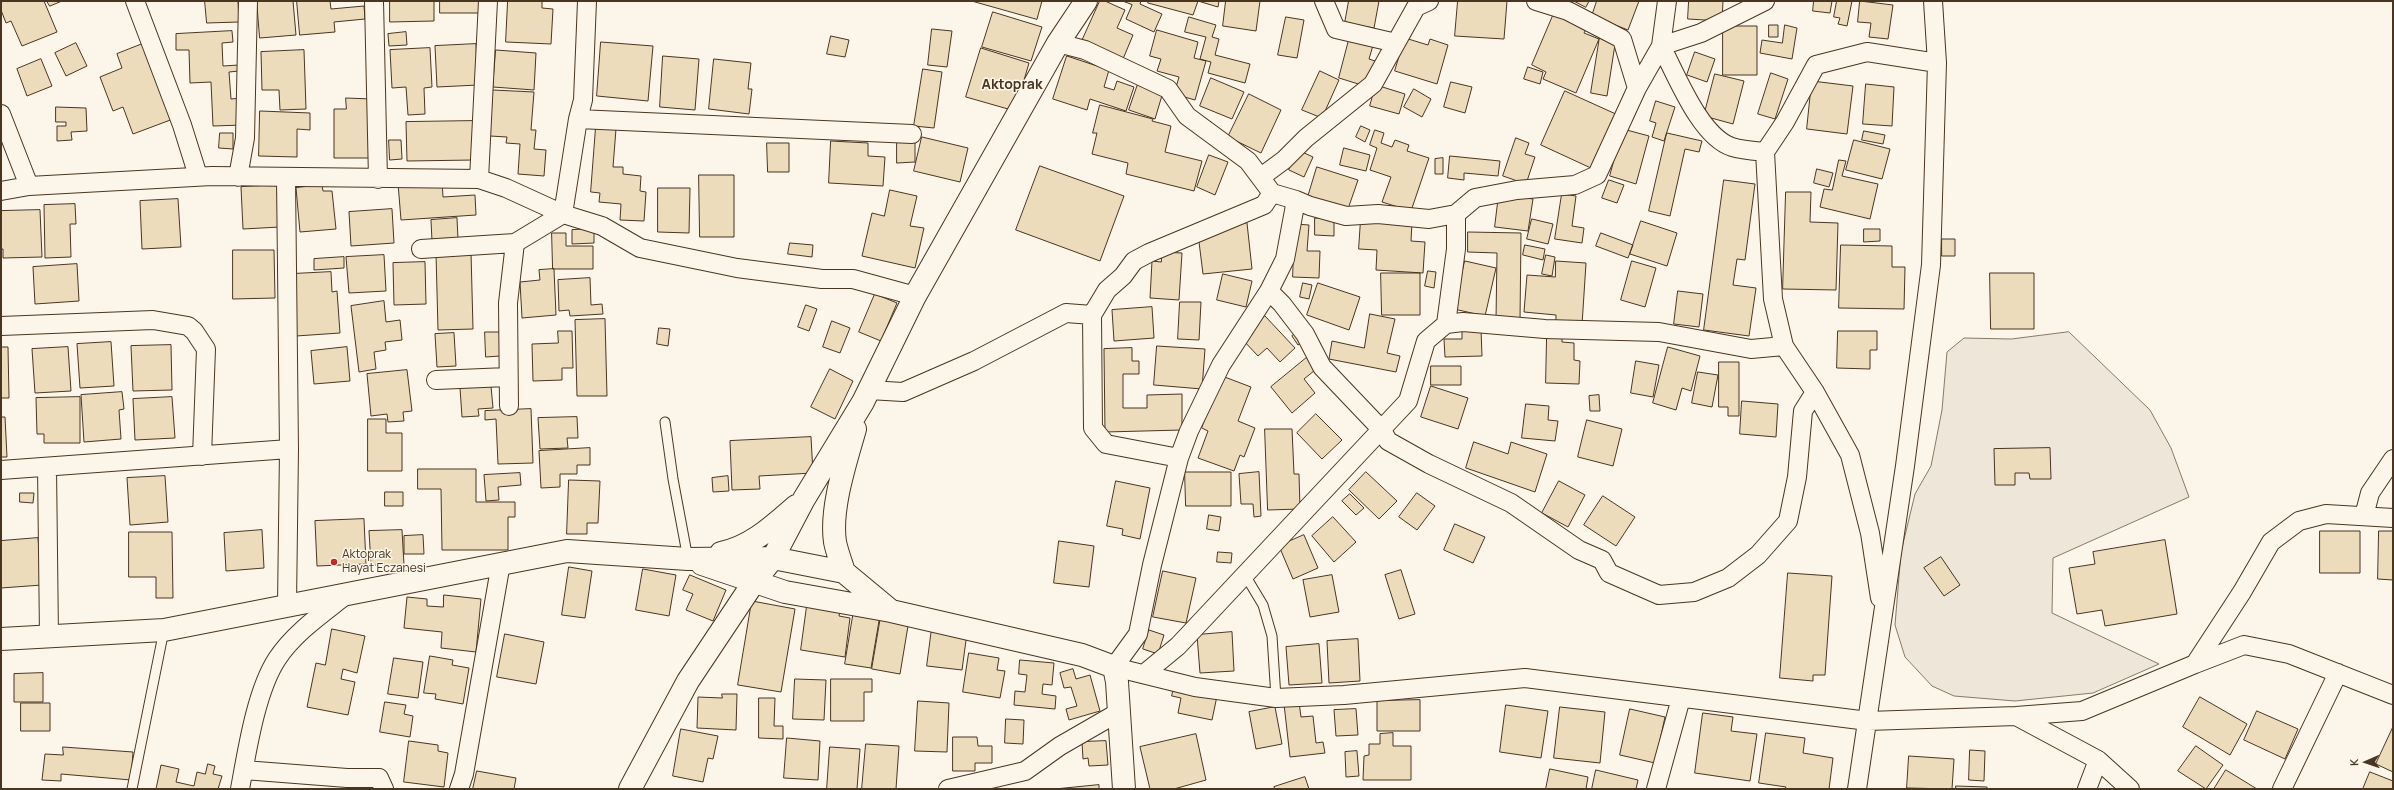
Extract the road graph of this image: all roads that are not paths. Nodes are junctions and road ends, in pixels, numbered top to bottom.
1 (135, 1) edge
2 (248, 1) edge
3 (374, 1) edge
4 (488, 1) edge
5 (587, 1) edge
6 (1086, 1) edge
7 (1324, 1) edge
8 (1536, 1) edge
9 (1667, 1) edge
10 (1765, 1) edge
11 (1933, 1) edge
12 (1419, 3) edge
13 (1058, 43) junction
14 (1396, 43) junction
15 (1661, 46) junction
16 (1937, 63) junction
17 (1637, 88) junction
18 (1, 114) edge
19 (578, 119) junction
20 (912, 134) dead end
21 (1765, 152) junction
22 (198, 176) junction
23 (238, 177) junction
24 (1261, 177) junction
25 (286, 178) junction
26 (479, 178) junction
27 (378, 179) junction
28 (29, 186) junction
29 (1, 191) edge
30 (1272, 193) junction
31 (1296, 200) junction
32 (563, 214) junction
33 (1456, 214) junction
34 (514, 243) junction
35 (421, 249) dead end
36 (1269, 291) junction
37 (916, 296) junction
38 (1092, 315) junction
39 (1446, 324) junction
40 (1, 326) edge
41 (1784, 346) junction
42 (507, 377) junction
43 (436, 380) dead end
44 (1815, 392) junction
45 (866, 396) junction
46 (509, 406) dead end
47 (665, 422) dead end
48 (1382, 430) junction
49 (289, 450) junction
50 (202, 456) junction
51 (1179, 458) junction
52 (2393, 459) edge
53 (47, 467) junction
54 (1, 470) edge
55 (804, 499) junction
56 (2364, 516) junction
57 (2393, 518) edge
58 (773, 558) junction
59 (688, 559) junction
60 (501, 563) junction
61 (844, 572) junction
62 (1245, 575) junction
63 (754, 582) junction
64 (346, 595) junction
65 (287, 605) junction
66 (891, 611) junction
67 (1883, 616) junction
68 (164, 630) junction
69 (49, 637) junction
70 (1, 639) edge
71 (2194, 664) junction
72 (1114, 667) junction
73 (1144, 674) junction
74 (2338, 674) junction
75 (2393, 695) edge
76 (1276, 698) junction
77 (1681, 698) junction
78 (1120, 712) junction
79 (2016, 716) junction
80 (1868, 721) junction
81 (2098, 760) junction
82 (244, 770) junction
83 (132, 789) edge
84 (240, 789) edge
85 (384, 789) edge
86 (460, 789) edge
87 (630, 789) edge
88 (948, 789) edge
89 (1124, 789) edge
90 (1656, 789) edge
91 (1857, 789) edge
92 (2086, 789) edge
93 (2130, 789) edge
94 (2282, 789) edge

1 - 22 street
2 - 23 street
3 - 27 street
4 - 26 street
5 - 19 street
6 - 13 street
7 - 14 street
8 - 17 street
9 - 15 street
10 - 15 street
11 - 16 street
12 - 14 street
13 - 24 street
13 - 37 street
14 - 24 street
15 - 17 street
15 - 21 street
16 - 21 street
16 - 67 street
17 - 33 street
18 - 28 street
19 - 20 street
19 - 32 street
21 - 41 street
22 - 23 street
22 - 28 street
23 - 25 street
24 - 30 street
25 - 27 street
25 - 49 street
26 - 27 street
26 - 32 street
28 - 29 street
30 - 31 street
30 - 38 street
31 - 33 street
31 - 36 street
32 - 34 street
32 - 37 street
33 - 39 street
34 - 35 street
34 - 42 street
36 - 48 street
36 - 51 street
37 - 45 street
38 - 45 street
38 - 51 street
39 - 41 street
39 - 48 street
40 - 50 street
41 - 44 street
42 - 43 street
42 - 46 street
44 - 48 street
44 - 67 street
45 - 55 street
45 - 61 street
47 - 59 lane
48 - 62 street
49 - 50 street
49 - 65 street
50 - 53 street
51 - 72 street
52 - 56 street
53 - 54 street
53 - 69 street
55 - 58 street
55 - 59 street
56 - 57 street
56 - 71 street
58 - 59 street
58 - 61 street
58 - 63 street
59 - 60 street
59 - 63 street
60 - 64 street
60 - 86 street
61 - 66 street
62 - 73 street
62 - 76 lane
63 - 66 street
63 - 87 street
64 - 65 street
64 - 82 street
65 - 68 street
66 - 72 street
67 - 80 street
68 - 69 street
68 - 83 lane
69 - 70 street
71 - 74 street
71 - 79 street
72 - 73 street
72 - 78 street
73 - 76 street
74 - 75 street
74 - 94 street
76 - 77 street
77 - 80 street
77 - 90 street
78 - 88 street
78 - 89 street
79 - 80 street
79 - 81 street
80 - 91 street
81 - 92 street
81 - 93 street
82 - 84 street
82 - 85 street

